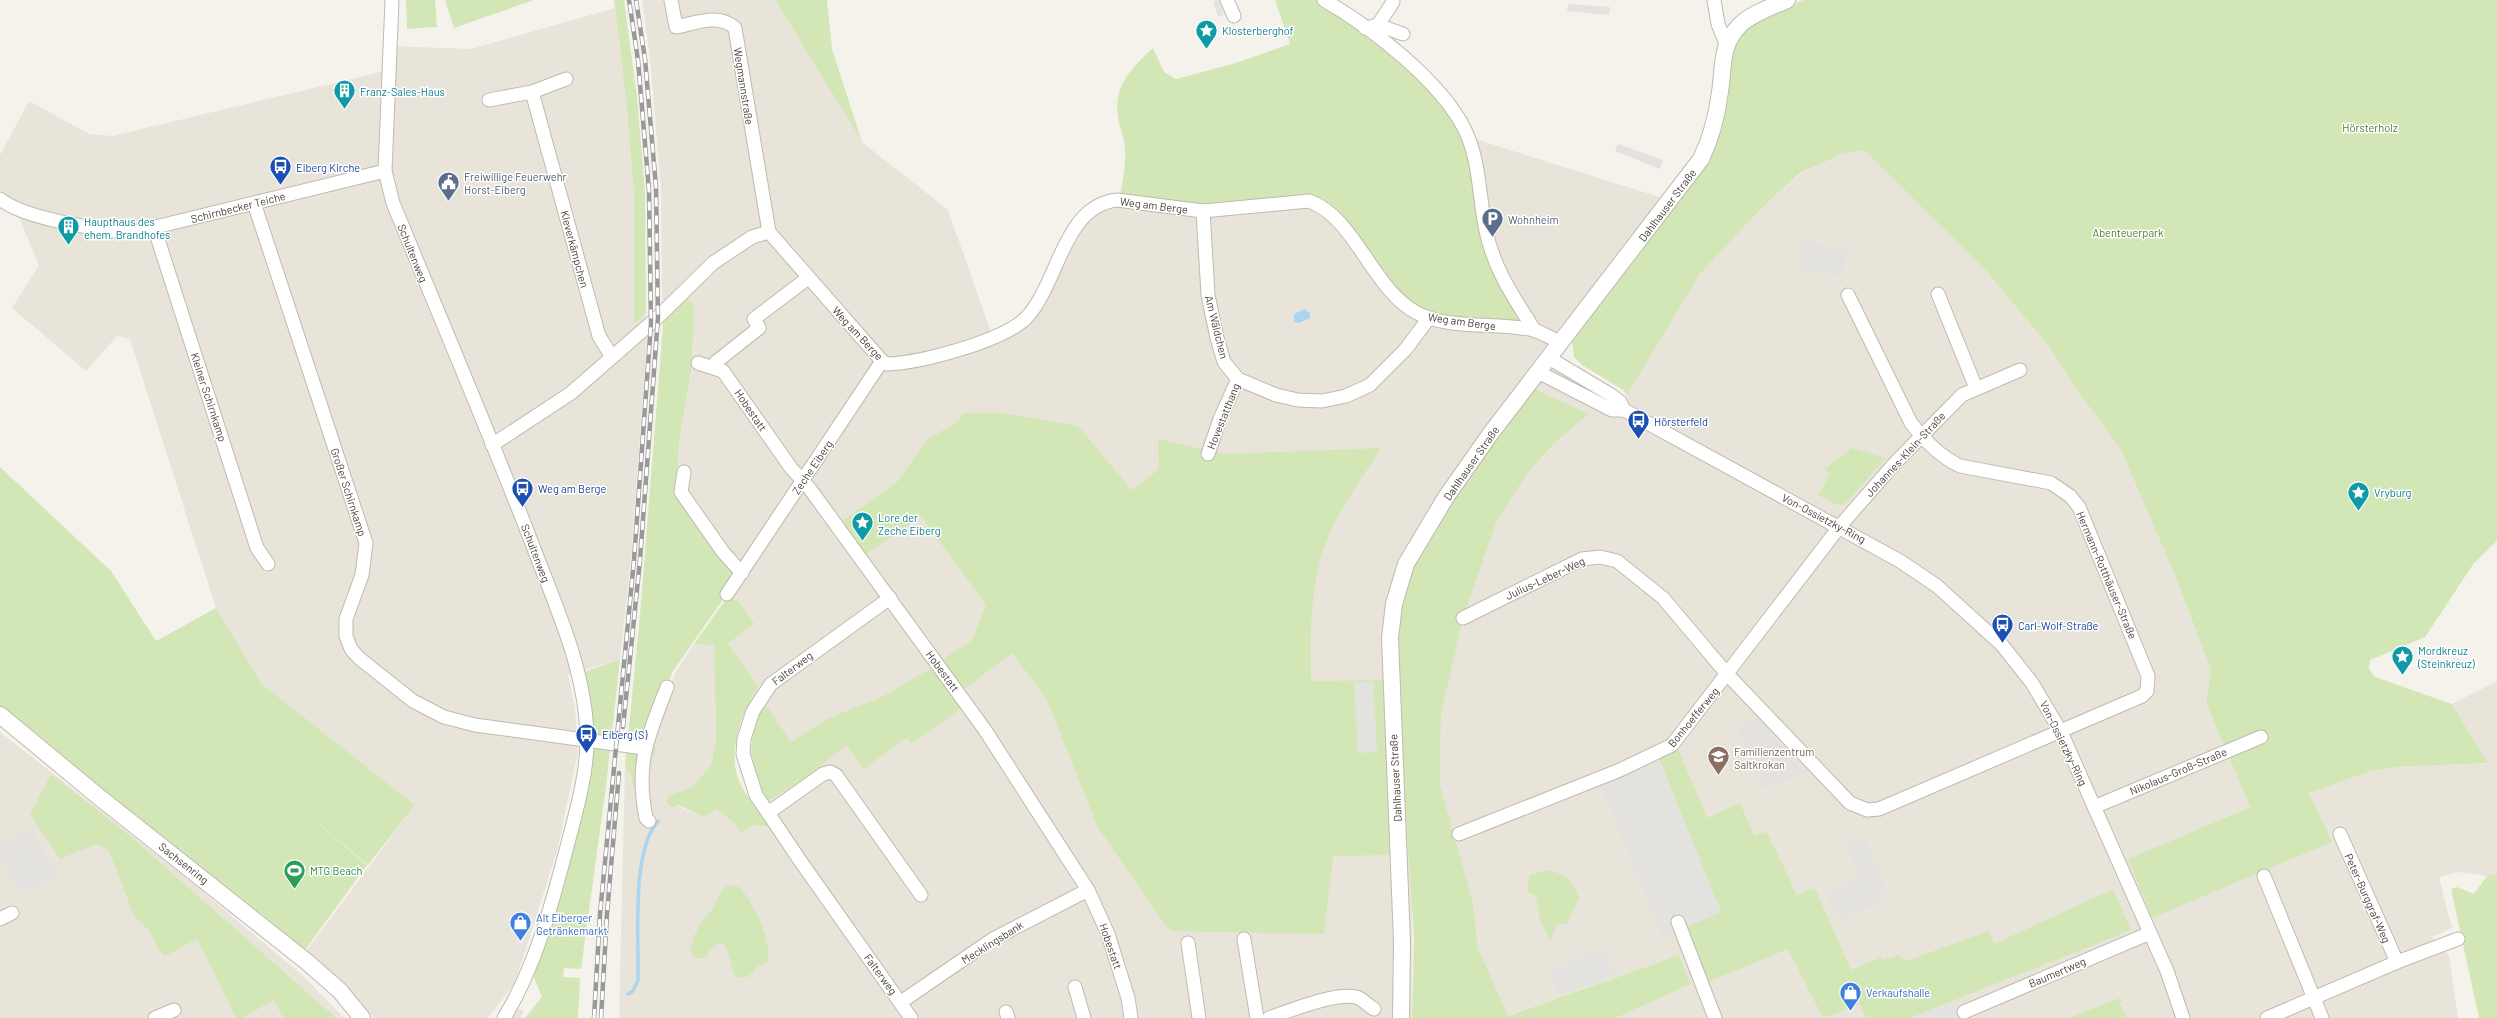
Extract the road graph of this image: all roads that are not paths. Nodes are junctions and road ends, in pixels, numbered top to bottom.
1 (392, 0) edge
2 (671, 0) edge
3 (1227, 0) edge
4 (1324, 0) edge
5 (1714, 0) edge
6 (1786, 0) edge
7 (1393, 2) dead end
8 (1234, 16) dead end
9 (1378, 24) junction
10 (1365, 28) junction
11 (1403, 34) dead end
12 (1726, 44) junction
13 (566, 79) dead end
14 (532, 92) junction
15 (489, 100) dead end
16 (385, 171) junction
17 (0, 199) edge
18 (254, 203) junction
19 (1203, 211) junction
20 (154, 227) junction
21 (769, 232) junction
22 (808, 278) junction
23 (1938, 294) dead end
24 (1848, 295) dead end
25 (1429, 318) junction
26 (1535, 330) junction
27 (1561, 342) junction
28 (612, 357) junction
29 (1549, 358) junction
30 (882, 361) junction
31 (698, 363) dead end
32 (714, 366) junction
33 (2020, 370) dead end
34 (1538, 372) junction
35 (1238, 379) junction
36 (1976, 388) junction
37 (1624, 410) junction
38 (1921, 436) junction
39 (492, 445) junction
40 (1208, 454) dead end
41 (684, 472) dead end
42 (802, 481) junction
43 (1840, 526) junction
44 (268, 564) dead end
45 (742, 573) junction
46 (727, 594) dead end
47 (890, 598) junction
48 (1463, 618) dead end
49 (1727, 674) junction
50 (667, 687) dead end
51 (0, 715) edge
52 (2061, 732) junction
53 (2261, 737) dead end
54 (587, 740) junction
55 (644, 748) junction
56 (2094, 806) junction
57 (768, 813) junction
58 (649, 821) dead end
59 (1459, 834) dead end
60 (2340, 834) dead end
61 (2264, 876) dead end
62 (1088, 890) junction
63 (921, 895) dead end
64 (1678, 922) dead end
65 (2150, 933) junction
66 (1244, 939) dead end
67 (2458, 939) dead end
68 (1188, 943) dead end
69 (2397, 962) junction
70 (1075, 988) dead end
71 (2313, 997) junction
72 (901, 1002) junction
73 (1374, 1009) dead end
74 (174, 1010) dead end
75 (1964, 1012) dead end
76 (155, 1018) edge
77 (362, 1018) edge
78 (504, 1018) edge
79 (912, 1018) edge
80 (1084, 1018) edge
81 (1131, 1018) edge
82 (1199, 1018) edge
83 (1257, 1018) edge
84 (1269, 1018) edge
85 (1401, 1018) edge
86 (1715, 1018) edge
87 (2183, 1018) edge
88 (2267, 1018) edge
89 (2322, 1018) edge

1 - 16 street, Schultenweg
2 - 21 street, Wegmannstraße
3 - 8 street
4 - 10 street
5 - 12 street
6 - 12 street, Dahlhauser Straße
7 - 9 street
9 - 10 street
9 - 11 street
10 - 26 street
12 - 27 street, Dahlhauser Straße
13 - 14 street
14 - 15 street
14 - 28 street, Kleverkämpchen
16 - 18 street, Schirnbecker Teiche
16 - 39 street, Schultenweg
17 - 20 street, Schirnbecker Teiche
18 - 20 street, Schirnbecker Teiche
18 - 54 street, Großer Schirnkamp
19 - 25 street, Weg am Berge
19 - 30 street, Weg am Berge
19 - 35 street, Am Wäldchen
20 - 44 street, Kleiner Schirnkamp
21 - 22 street, Weg am Berge
21 - 28 street
22 - 30 street, Weg am Berge
22 - 32 street
23 - 36 street
24 - 38 street, Hermann-Rotthäuser-Straße
25 - 26 street, Weg am Berge
25 - 35 street, Am Wäldchen
26 - 27 street, Weg am Berge
27 - 29 street, Dahlhauser Straße
28 - 39 street
29 - 34 street, Dahlhauser Straße
29 - 37 street, Von-Ossietzky-Ring
30 - 42 street, Zeche Eiberg
31 - 32 street, Hobestatt
32 - 42 street, Hobestatt
33 - 36 street, Johannes-Klein-Straße
34 - 37 street, Von-Ossietzky-Ring
34 - 85 street, Dahlhauser Straße
35 - 40 street, Hovestatthang
36 - 38 street, Johannes-Klein-Straße
37 - 43 street, Von-Ossietzky-Ring
38 - 43 street, Johannes-Klein-Straße
38 - 52 street, Hermann-Rotthäuser-Straße
39 - 54 street, Schultenweg
41 - 45 street
42 - 45 street, Zeche Eiberg
42 - 47 street, Hobestatt
43 - 49 street, Bonhoefferweg
43 - 52 street, Von-Ossietzky-Ring
45 - 46 street, Zeche Eiberg
47 - 57 street, Falterweg
47 - 62 street, Hobestatt
48 - 49 street, Julius-Leber-Weg
49 - 52 street
49 - 59 street, Bonhoefferweg
50 - 55 street
51 - 77 street, Sachsenring
52 - 56 street, Von-Ossietzky-Ring
53 - 56 street, Nikolaus-Groß-Straße
54 - 55 street
54 - 78 street, Schultenweg
55 - 58 street
56 - 65 street, Von-Ossietzky-Ring
57 - 63 street
57 - 72 street, Falterweg
60 - 69 street, Peter-Burggraf-Weg
61 - 71 street
62 - 72 street, Mecklingsbank
62 - 81 street, Hobestatt
64 - 86 street
65 - 75 street, Baumertweg
65 - 87 street, Von-Ossietzky-Ring
66 - 83 street
67 - 69 street
68 - 82 street
69 - 71 street
70 - 80 street
71 - 88 street
71 - 89 street
72 - 79 street, Falterweg
73 - 84 street
74 - 76 street

